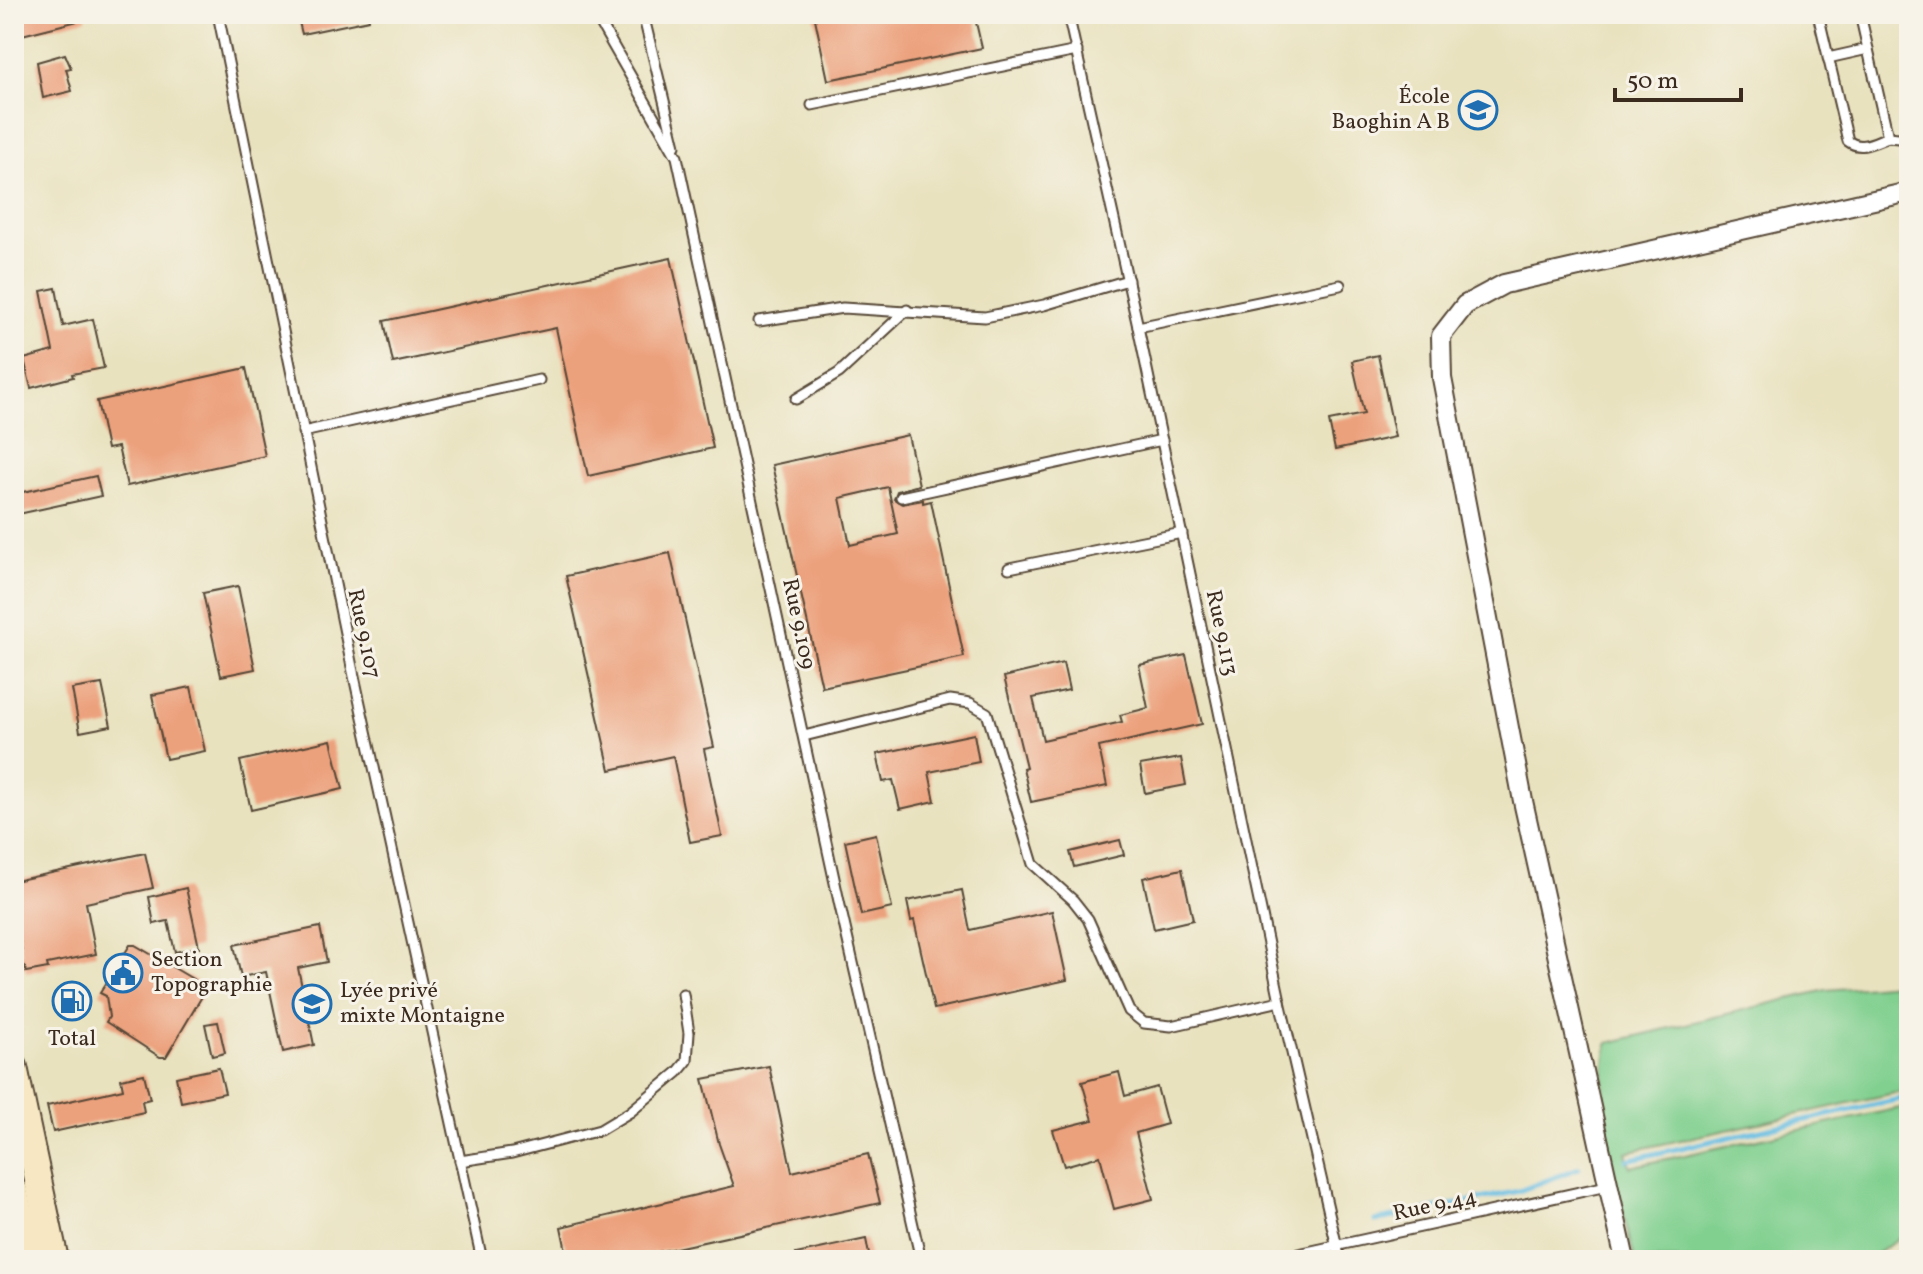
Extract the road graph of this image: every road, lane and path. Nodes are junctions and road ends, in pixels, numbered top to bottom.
1 (218, 14) edge
2 (595, 14) edge
3 (643, 14) edge
4 (1068, 14) edge
5 (1818, 14) edge
6 (1860, 14) edge
7 (1868, 49) junction
8 (1077, 51) junction
9 (1828, 58) junction
10 (812, 105) dead end
11 (1888, 137) junction
12 (1909, 139) edge
13 (677, 157) junction
14 (1909, 192) edge
15 (1128, 280) junction
16 (1340, 285) dead end
17 (907, 310) junction
18 (759, 321) dead end
19 (1138, 327) junction
20 (539, 380) dead end
21 (796, 399) dead end
22 (303, 432) junction
23 (1162, 440) junction
24 (901, 497) dead end
25 (1182, 533) junction
26 (1009, 568) dead end
27 (804, 736) junction
28 (683, 994) dead end
29 (1280, 1001) junction
30 (14, 1067) edge
31 (460, 1161) junction
32 (1607, 1186) junction
33 (14, 1193) edge
34 (1337, 1246) junction
35 (30, 1260) edge
36 (55, 1260) edge
37 (482, 1260) edge
38 (921, 1260) edge
39 (1271, 1260) edge
40 (1340, 1260) edge
41 (1625, 1260) edge

1 - 22 lane, Rue 9.107
2 - 13 lane, Rue 9.109
3 - 13 lane
4 - 8 lane, Rue 9.113
5 - 9 lane
6 - 7 lane
7 - 9 lane
7 - 11 lane
8 - 10 lane
8 - 15 lane, Rue 9.113
9 - 11 lane
11 - 12 lane
13 - 27 lane, Rue 9.109
14 - 32 street
15 - 17 lane
15 - 19 lane, Rue 9.113
16 - 19 lane
17 - 18 lane
17 - 21 lane
19 - 23 lane, Rue 9.113
20 - 22 lane
22 - 31 lane, Rue 9.107
23 - 24 lane
23 - 25 lane, Rue 9.113
25 - 26 lane
25 - 29 lane, Rue 9.113
27 - 29 lane
27 - 38 lane, Rue 9.109
28 - 31 lane
29 - 34 lane, Rue 9.113
30 - 36 main road
31 - 37 lane, Rue 9.107
32 - 34 lane, Rue 9.44
32 - 41 street
33 - 35 main road
34 - 39 lane, Rue 9.44
34 - 40 lane, Rue 9.113

